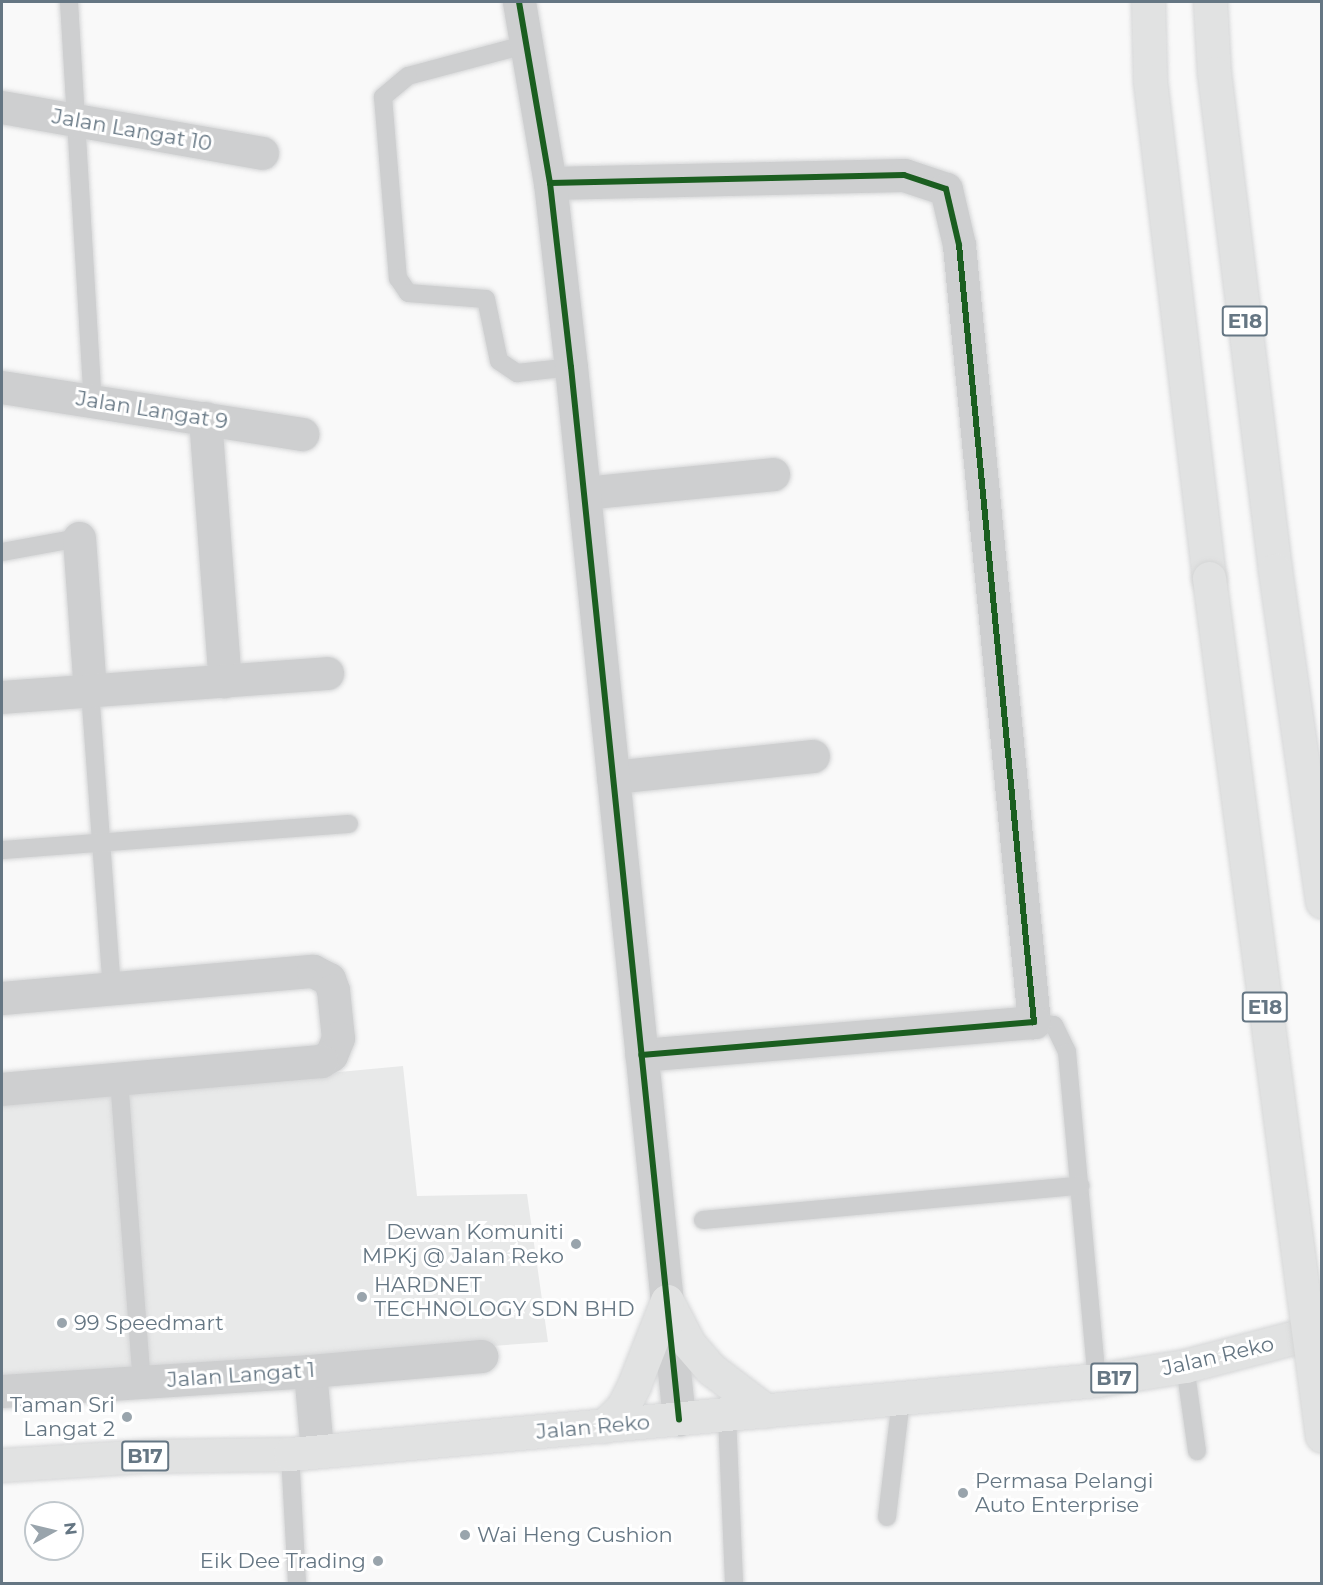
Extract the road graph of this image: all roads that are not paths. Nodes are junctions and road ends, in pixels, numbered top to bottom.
1 (69, 2) edge
2 (519, 2) edge
3 (1148, 2) edge
4 (1210, 2) edge
5 (1221, 2) edge
6 (528, 44) junction
7 (1214, 73) junction
8 (2, 107) edge
9 (77, 120) junction
10 (262, 153) dead end
11 (550, 183) junction
12 (571, 367) junction
13 (2, 387) edge
14 (93, 402) junction
15 (205, 418) junction
16 (302, 434) dead end
17 (773, 474) dead end
18 (584, 494) junction
19 (79, 538) joint
20 (2, 552) edge
21 (327, 673) dead end
22 (225, 681) junction
23 (90, 691) junction
24 (2, 697) edge
25 (813, 756) dead end
26 (613, 777) junction
27 (349, 824) dead end
28 (101, 842) junction
29 (2, 850) edge
30 (1322, 902) edge
31 (112, 988) junction
32 (2, 998) edge
33 (1034, 1022) junction
34 (641, 1055) junction
35 (119, 1079) junction
36 (2, 1089) edge
37 (1080, 1186) junction
38 (704, 1220) dead end
39 (667, 1301) junction
40 (1322, 1330) edge
41 (481, 1356) dead end
42 (1185, 1366) junction
43 (310, 1371) junction
44 (1097, 1380) junction
45 (142, 1382) junction
46 (2, 1391) edge
47 (901, 1399) junction
48 (766, 1412) junction
49 (727, 1415) junction
50 (679, 1419) junction
51 (604, 1426) junction
52 (1322, 1436) edge
53 (1197, 1451) dead end
54 (303, 1453) junction
55 (2, 1465) edge
56 (887, 1517) dead end
57 (297, 1584) edge
58 (734, 1584) edge

1 - 9 lane
2 - 6 street
3 - 52 main road, E18, bridge
4 - 7 main road, E18
5 - 7 main road
6 - 11 street
6 - 12 lane
7 - 30 main road, E18
8 - 9 street, Jalan Langat 10
9 - 10 street, Jalan Langat 10
9 - 14 lane
11 - 12 street
11 - 33 street
12 - 18 street
13 - 14 street, Jalan Langat 9
14 - 15 street, Jalan Langat 9
15 - 16 street, Jalan Langat 9
15 - 22 street
17 - 18 street
18 - 26 street
19 - 20 lane
19 - 23 street
21 - 22 street
22 - 23 street
23 - 24 street
23 - 28 lane
25 - 26 street
26 - 34 street
27 - 28 lane
28 - 29 lane
28 - 31 lane
31 - 32 street
31 - 35 street
33 - 34 street
33 - 37 lane
34 - 39 street
35 - 36 street
35 - 45 lane
37 - 38 lane
37 - 44 lane
39 - 48 main road
39 - 50 street
39 - 51 main road
40 - 42 main road, Jalan Reko / B17
41 - 43 street, Jalan Langat 1
42 - 44 main road, Jalan Reko / B17
42 - 53 lane
43 - 45 street, Jalan Langat 1
43 - 54 street
44 - 47 main road, Jalan Reko / B17
45 - 46 street, Jalan Langat 1
47 - 48 main road, Jalan Reko / B17
47 - 56 lane
48 - 49 main road, Jalan Reko / B17
49 - 50 main road, Jalan Reko / B17
49 - 58 lane
50 - 51 main road, Jalan Reko / B17
51 - 54 main road, Jalan Reko / B17
54 - 55 main road, Jalan Reko / B17
54 - 57 lane

